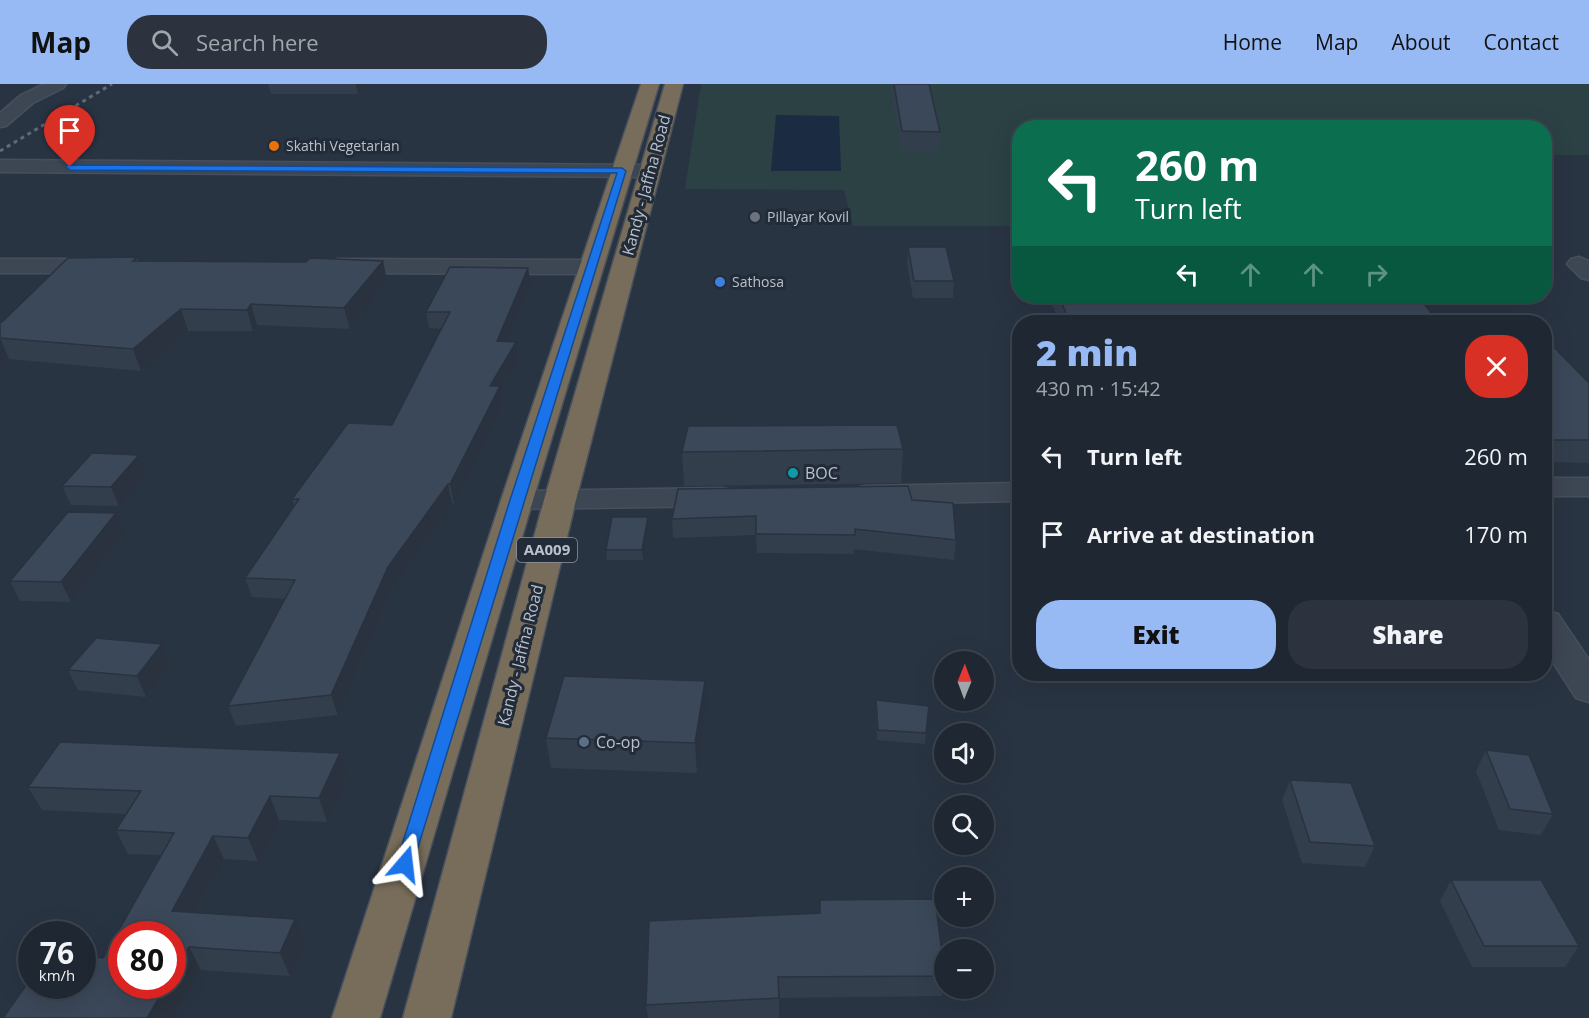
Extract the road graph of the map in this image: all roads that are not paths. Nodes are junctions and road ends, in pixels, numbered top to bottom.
1 (57, 84) edge
2 (650, 84) edge
3 (674, 84) edge
4 (0, 122) edge
5 (0, 166) edge
6 (636, 171) junction
7 (0, 266) edge
8 (130, 266) edge
9 (319, 266) edge
10 (591, 267) junction
11 (1552, 487) edge
12 (1589, 487) edge
13 (1012, 492) edge
14 (843, 495) edge
15 (748, 497) edge
16 (517, 500) junction
17 (560, 500) junction
18 (1552, 633) edge
19 (1589, 689) edge
20 (356, 1018) edge
21 (426, 1018) edge

1 - 4 street
2 - 6 highway, Kandy - Jaffna Road / AA009
3 - 6 highway, Kandy - Jaffna Road / AA009
5 - 6 street
6 - 10 highway, Kandy - Jaffna Road / AA009
6 - 17 highway, Kandy - Jaffna Road / AA009
7 - 8 street
9 - 10 street
10 - 16 highway, Kandy - Jaffna Road / AA009
11 - 12 street
13 - 14 street
15 - 17 street
16 - 17 street
16 - 20 highway, Kandy - Jaffna Road / AA009
17 - 21 highway, Kandy - Jaffna Road / AA009
18 - 19 street

